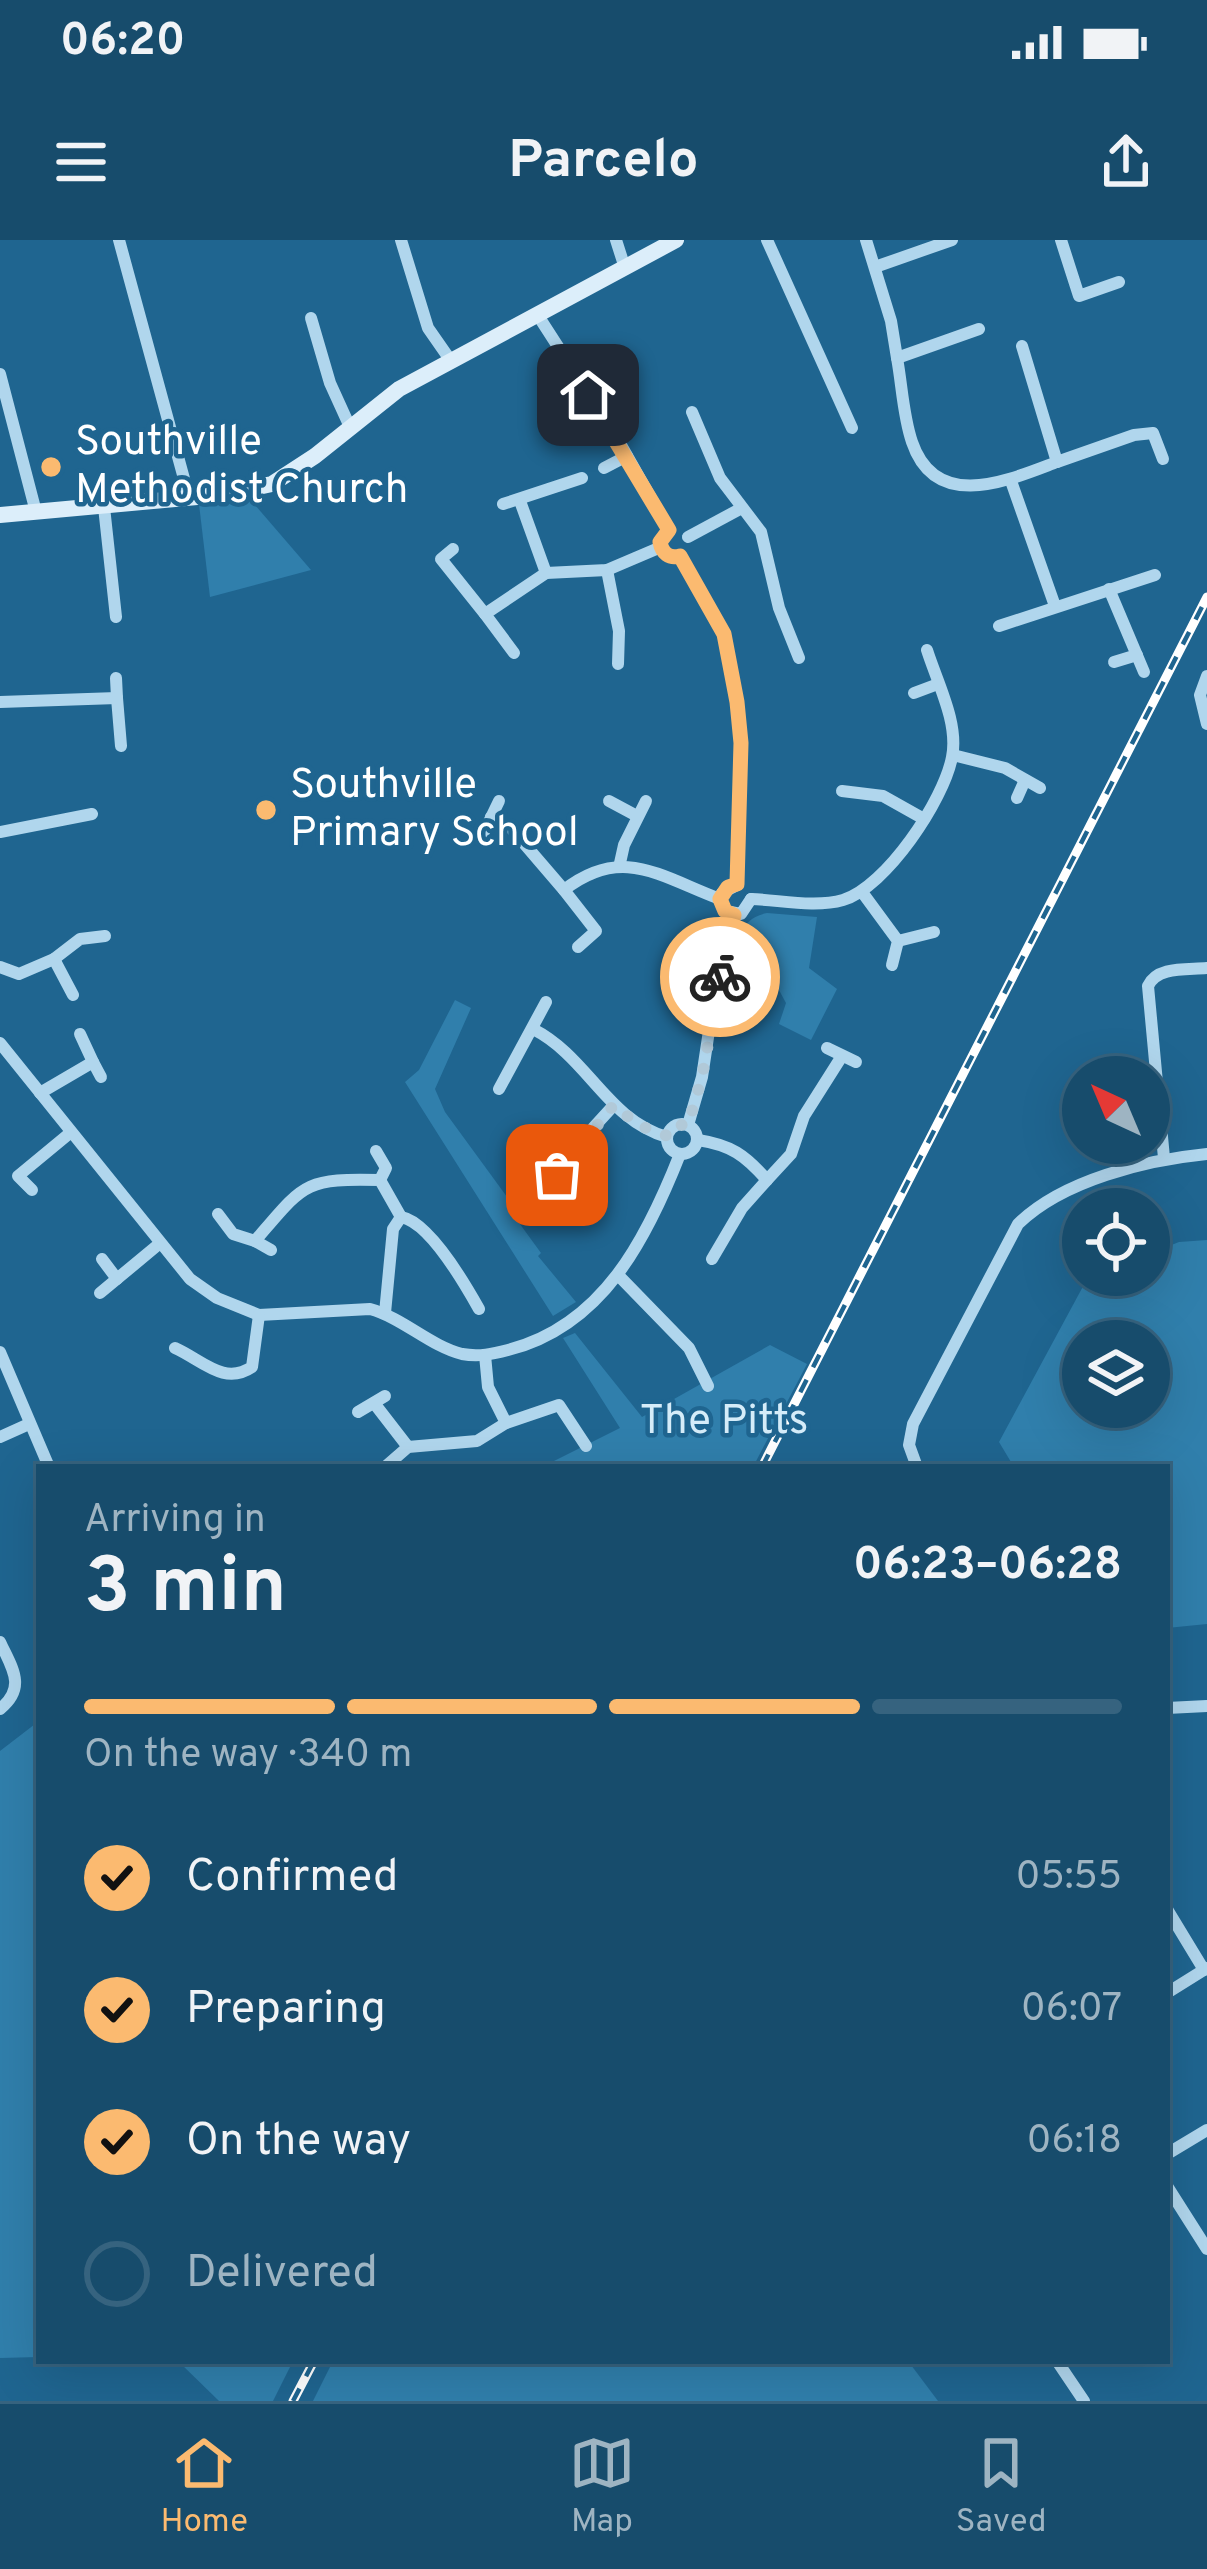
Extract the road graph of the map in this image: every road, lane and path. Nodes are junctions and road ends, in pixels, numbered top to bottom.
1 (118, 240) edge
2 (401, 240) edge
3 (616, 240) edge
4 (676, 240) edge
5 (767, 240) edge
6 (866, 240) edge
7 (952, 240) edge
8 (1061, 240) edge
9 (624, 265) junction
10 (875, 267) junction
11 (1119, 282) dead end
12 (537, 314) junction
13 (311, 317) dead end
14 (979, 329) dead end
15 (1022, 346) dead end
16 (897, 358) junction
17 (451, 362) junction
18 (0, 374) edge
19 (692, 412) dead end
20 (350, 427) junction
21 (852, 428) dead end
22 (627, 456) junction
23 (1163, 459) dead end
24 (1057, 462) junction
25 (604, 468) dead end
26 (582, 478) dead end
27 (1012, 481) junction
28 (189, 497) junction
29 (520, 501) junction
30 (503, 504) dead end
31 (104, 507) junction
32 (740, 508) junction
33 (36, 512) junction
34 (0, 515) edge
35 (669, 530) junction
36 (688, 537) junction
37 (661, 547) junction
38 (453, 549) dead end
39 (680, 556) junction
40 (607, 570) junction
41 (546, 573) junction
42 (1155, 575) dead end
43 (1109, 590) junction
44 (1055, 606) junction
45 (485, 614) junction
46 (116, 617) dead end
47 (1000, 626) dead end
48 (927, 650) dead end
49 (514, 653) dead end
50 (1137, 655) junction
51 (799, 658) dead end
52 (1114, 662) dead end
53 (617, 664) dead end
54 (1144, 672) dead end
55 (1207, 676) edge
56 (116, 679) dead end
57 (938, 684) junction
58 (914, 693) dead end
59 (117, 698) junction
60 (0, 702) edge
61 (1207, 724) edge
62 (121, 746) dead end
63 (952, 755) junction
64 (857, 772) dead end
65 (1025, 780) junction
66 (1040, 788) dead end
67 (1017, 798) dead end
68 (499, 801) dead end
69 (609, 801) dead end
70 (646, 801) dead end
71 (92, 814) dead end
72 (637, 816) junction
73 (491, 817) junction
74 (924, 819) junction
75 (0, 832) edge
76 (484, 832) dead end
77 (620, 863) junction
78 (737, 884) junction
79 (564, 890) junction
80 (862, 892) junction
81 (720, 899) junction
82 (751, 899) junction
83 (734, 915) junction
84 (934, 932) dead end
85 (105, 936) dead end
86 (898, 941) junction
87 (578, 947) dead end
88 (54, 959) junction
89 (892, 965) dead end
90 (0, 968) edge
91 (1207, 968) edge
92 (73, 994) dead end
93 (546, 1002) dead end
94 (533, 1029) junction
95 (80, 1034) dead end
96 (0, 1043) edge
97 (827, 1048) dead end
98 (1155, 1056) edge
99 (92, 1062) junction
100 (101, 1077) dead end
101 (499, 1090) dead end
102 (40, 1094) junction
103 (614, 1105) junction
104 (688, 1125) junction
105 (70, 1133) junction
106 (668, 1136) junction
107 (698, 1140) junction
108 (376, 1151) dead end
109 (680, 1154) junction
110 (1207, 1154) edge
111 (1170, 1157) edge
112 (1144, 1164) edge
113 (380, 1180) junction
114 (767, 1180) junction
115 (32, 1190) dead end
116 (536, 1192) dead end
117 (218, 1214) dead end
118 (401, 1217) junction
119 (254, 1241) junction
120 (159, 1244) junction
121 (271, 1250) dead end
122 (102, 1259) dead end
123 (712, 1259) dead end
124 (618, 1275) junction
125 (117, 1279) junction
126 (100, 1293) dead end
127 (479, 1310) dead end
128 (385, 1313) junction
129 (259, 1315) junction
130 (175, 1348) dead end
131 (0, 1352) edge
132 (485, 1355) junction
133 (708, 1386) dead end
134 (358, 1412) dead end
135 (506, 1423) junction
136 (29, 1424) junction
137 (0, 1437) edge
138 (586, 1446) dead end
139 (408, 1447) junction
140 (49, 1464) edge
141 (388, 1464) edge
142 (916, 1464) edge
143 (0, 1642) edge
144 (1207, 1706) edge
145 (1170, 1708) edge
146 (0, 1709) edge
147 (1170, 1914) edge
148 (1206, 1969) edge
149 (1170, 1991) edge
150 (1207, 2130) edge
151 (1170, 2152) edge
152 (1170, 2191) edge
153 (1207, 2249) edge
154 (1059, 2364) edge
155 (1084, 2401) edge

1 - 28 street
2 - 17 street
3 - 9 street
4 - 9 main road
5 - 21 street
6 - 10 street
7 - 10 street
8 - 11 street
9 - 12 main road
10 - 16 street
12 - 17 main road
12 - 22 street
13 - 20 street
14 - 16 street
15 - 24 street
16 - 27 street
17 - 20 main road
18 - 33 street
19 - 32 street
20 - 28 main road
22 - 25 street
22 - 35 street
23 - 24 street
24 - 27 street
26 - 29 street
27 - 44 street
28 - 31 main road
29 - 30 street
29 - 41 street
31 - 33 main road
31 - 46 street
32 - 36 street
32 - 51 street
33 - 34 main road
35 - 36 street
35 - 37 street
36 - 39 street
37 - 39 street
37 - 40 street
38 - 45 street
39 - 78 street
40 - 41 street
40 - 53 street
41 - 45 street
42 - 43 street
43 - 44 street
43 - 50 street
44 - 47 street
45 - 49 street
48 - 57 street
50 - 52 street
50 - 54 street
55 - 61 street
56 - 59 street
57 - 58 street
57 - 63 street
59 - 60 street
59 - 62 street
63 - 65 street
63 - 74 street
64 - 74 street
65 - 66 street
65 - 67 street
68 - 73 street
69 - 72 street
70 - 72 street
71 - 75 street
72 - 77 street
73 - 76 street
73 - 79 street
74 - 80 street
77 - 79 street
77 - 81 street
78 - 81 street
78 - 82 street
79 - 87 street
80 - 82 street
80 - 86 street
81 - 83 street
82 - 83 street
83 - 104 street
84 - 86 street
85 - 88 street
86 - 89 street
88 - 90 street
88 - 92 street
91 - 98 street
93 - 94 street
94 - 101 street
94 - 103 street
95 - 99 street
96 - 102 street
97 - 114 street
99 - 100 street
99 - 102 street
102 - 105 street
103 - 106 street
103 - 116 street
104 - 106 street
104 - 107 street
105 - 115 street
105 - 120 street
106 - 109 street
107 - 109 street
107 - 114 street
108 - 113 street
109 - 124 street
110 - 111 street
112 - 142 street
113 - 118 street
113 - 119 street
114 - 123 street
117 - 119 street
118 - 127 street
118 - 128 street
119 - 121 street
120 - 125 street
120 - 129 street
122 - 125 street
124 - 132 street
124 - 133 street
125 - 126 street
128 - 129 street
128 - 132 street
129 - 130 street
131 - 136 street
132 - 135 street
134 - 139 street
135 - 138 street
135 - 139 street
136 - 137 street
136 - 140 street
139 - 141 street
143 - 146 street
144 - 145 street
147 - 148 street
148 - 149 street
150 - 151 street
152 - 153 street
154 - 155 street

